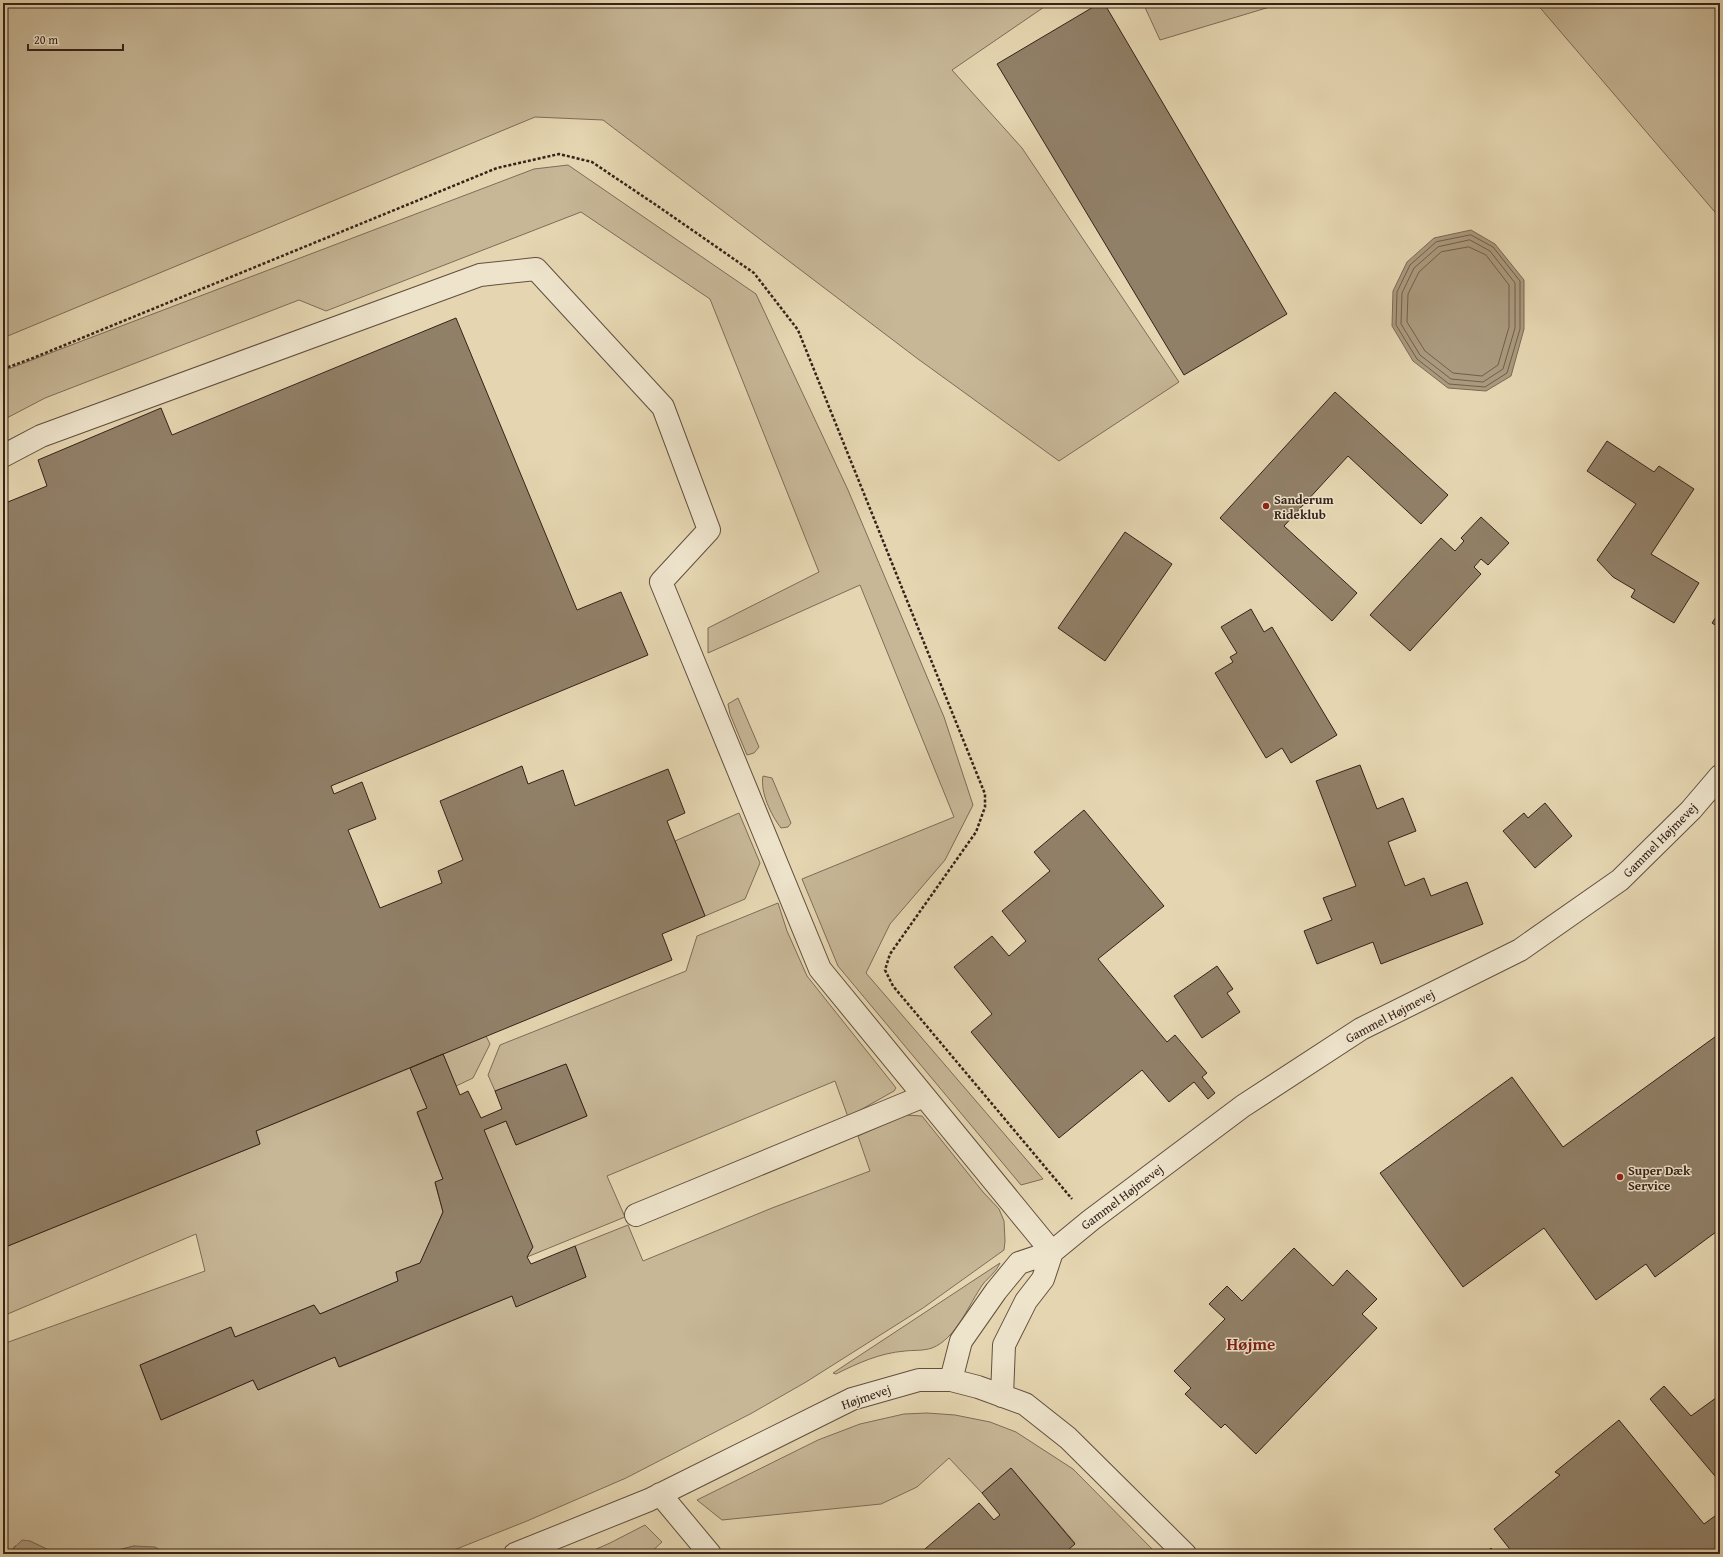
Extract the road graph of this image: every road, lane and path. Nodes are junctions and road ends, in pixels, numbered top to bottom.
1 (3, 456) edge
2 (1720, 776) edge
3 (924, 1096) junction
4 (636, 1216) dead end
5 (1052, 1252) junction
6 (950, 1380) junction
7 (1002, 1396) junction
8 (660, 1494) junction
9 (515, 1554) edge
10 (710, 1554) edge
11 (1185, 1554) edge

1 - 3 street
2 - 5 street, Gammel Højmevej
3 - 4 street
3 - 5 street
5 - 6 street, Gammel Højmevej
5 - 7 street
6 - 7 street, Højmevej
6 - 8 street, Højmevej
7 - 11 street, Højmevej
8 - 9 street, Højmevej
8 - 10 street

